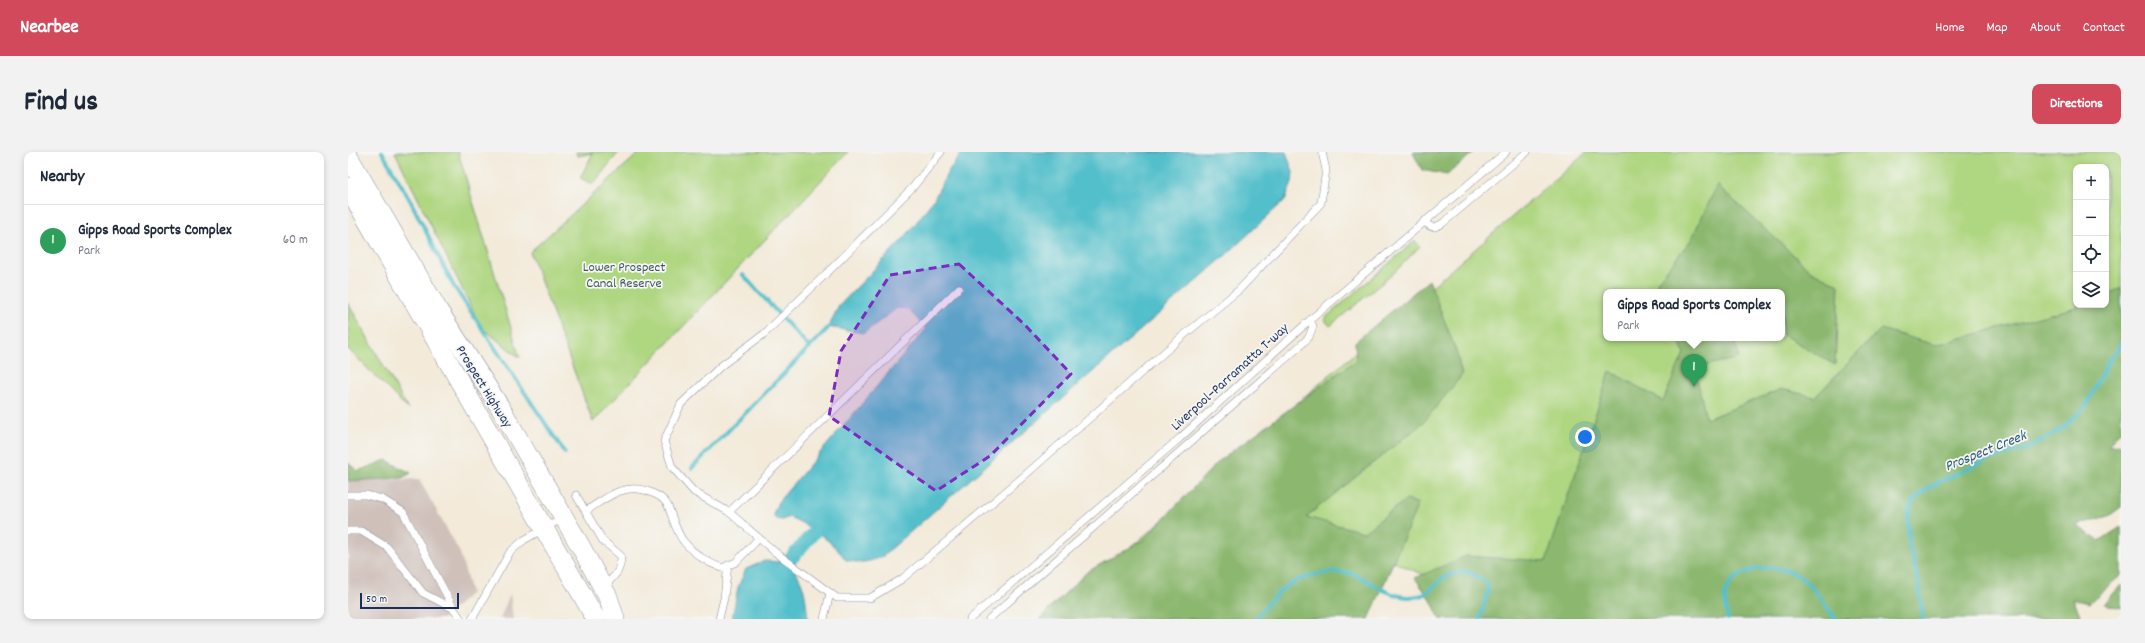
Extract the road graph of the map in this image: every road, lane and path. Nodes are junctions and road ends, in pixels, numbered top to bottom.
1 (941, 152) edge
2 (1322, 152) edge
3 (1506, 152) edge
4 (1527, 152) edge
5 (348, 156) edge
6 (348, 187) edge
7 (1424, 221) junction
8 (959, 288) dead end
9 (1310, 320) junction
10 (348, 495) edge
11 (576, 495) dead end
12 (586, 511) junction
13 (729, 512) junction
14 (563, 518) junction
15 (544, 529) junction
16 (348, 531) edge
17 (759, 538) junction
18 (728, 565) junction
19 (603, 587) junction
20 (830, 593) junction
21 (454, 609) junction
22 (461, 619) edge
23 (472, 619) edge
24 (596, 619) edge
25 (615, 619) edge
26 (719, 619) edge
27 (824, 619) edge
28 (970, 619) edge
29 (989, 619) edge

1 - 13 lane
2 - 20 lane
3 - 7 lane, Liverpool–Parramatta T-way
4 - 7 lane
5 - 14 main road, Prospect Highway
6 - 15 main road, Prospect Highway
7 - 9 lane, Liverpool–Parramatta T-way
8 - 13 lane
9 - 28 lane, Liverpool–Parramatta T-way
9 - 29 lane
10 - 21 lane
11 - 12 lane
12 - 18 lane
12 - 19 lane
13 - 17 lane
14 - 15 lane
14 - 19 main road, Prospect Highway
15 - 23 lane
15 - 24 main road, Prospect Highway
16 - 21 lane
17 - 18 lane
17 - 20 lane
18 - 26 lane
19 - 25 main road, Prospect Highway
20 - 27 lane
21 - 22 lane

